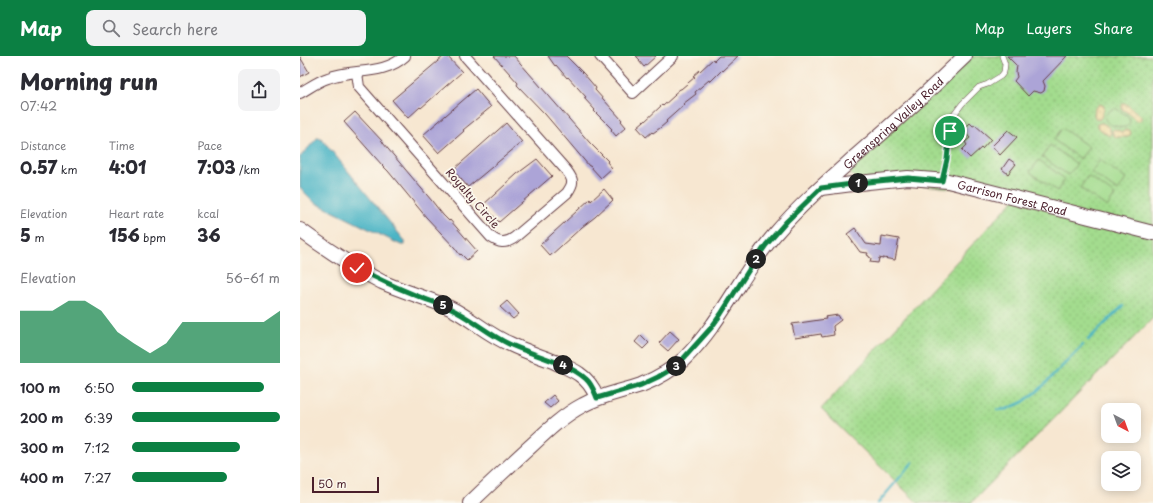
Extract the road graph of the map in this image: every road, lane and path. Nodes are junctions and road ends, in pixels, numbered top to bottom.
1 (405, 56) edge
2 (465, 56) edge
3 (600, 56) edge
4 (673, 56) edge
5 (965, 56) edge
6 (1002, 56) edge
7 (357, 73) junction
8 (300, 93) edge
9 (942, 181) junction
10 (821, 188) junction
11 (300, 230) edge
12 (1153, 233) edge
13 (597, 398) junction
14 (470, 503) edge

1 - 7 street
2 - 7 street, Royalty Circle
3 - 4 street
5 - 10 main road, Greenspring Valley Road
6 - 9 lane
7 - 8 street
9 - 10 main road, Garrison Forest Road
9 - 12 main road, Garrison Forest Road
10 - 13 main road, Greenspring Valley Road
11 - 13 main road
13 - 14 main road, Greenspring Valley Road

